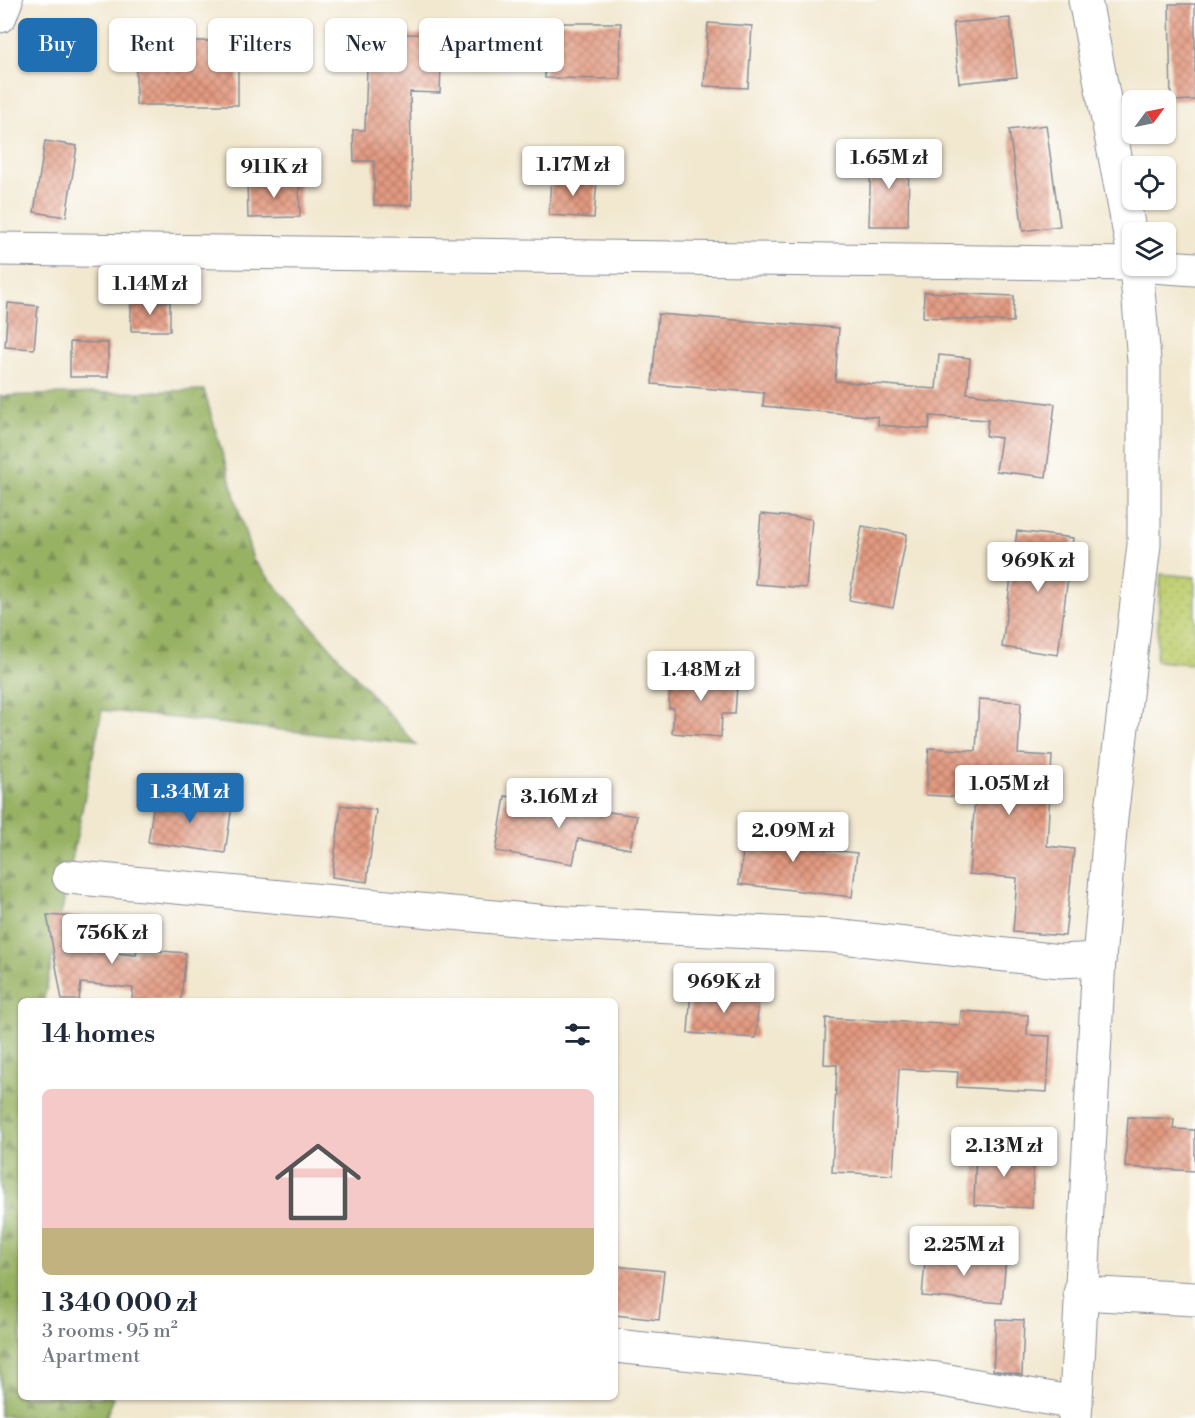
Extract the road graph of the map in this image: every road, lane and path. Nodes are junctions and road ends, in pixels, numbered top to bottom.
1 (6, 0) edge
2 (1085, 0) edge
3 (0, 16) edge
4 (1128, 222) edge
5 (0, 249) edge
6 (1122, 265) edge
7 (1176, 267) edge
8 (1195, 268) edge
9 (1135, 276) edge
10 (69, 877) dead end
11 (1099, 959) junction
12 (1080, 1293) junction
13 (1195, 1299) edge
14 (618, 1346) edge
15 (1075, 1410) edge

1 - 3 street
2 - 4 street
5 - 6 street
7 - 8 street
9 - 11 street
10 - 11 street
11 - 12 street
12 - 13 street
12 - 15 street
14 - 15 street

